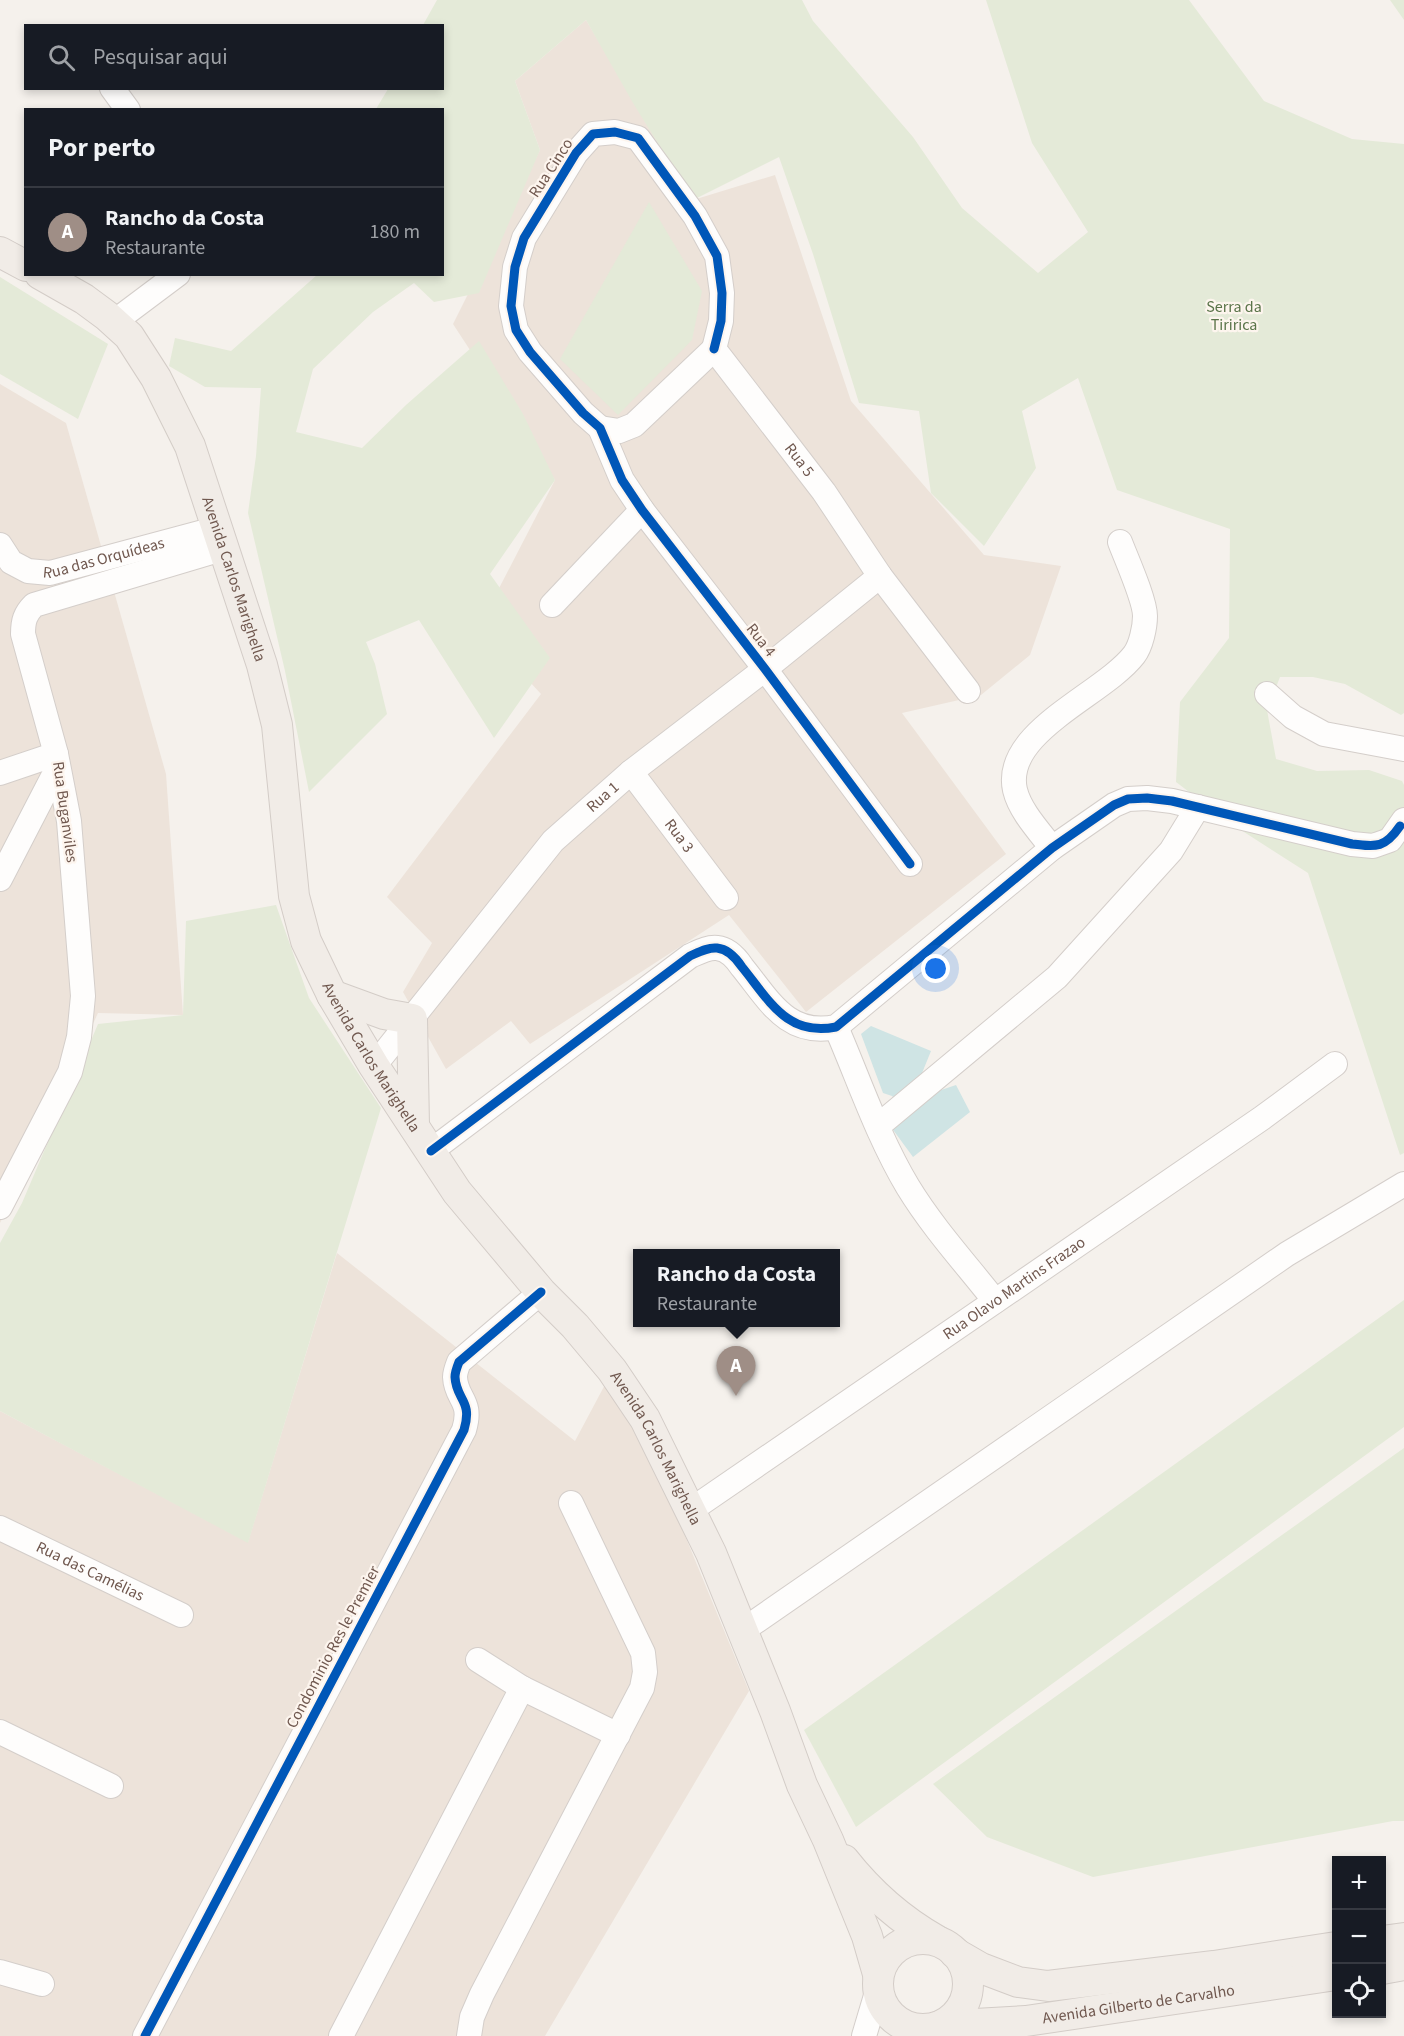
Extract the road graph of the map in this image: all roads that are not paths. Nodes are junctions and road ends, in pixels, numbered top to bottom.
1 (113, 90) edge
2 (127, 108) edge
3 (0, 252) edge
4 (24, 265) edge
5 (44, 276) edge
6 (175, 276) edge
7 (114, 322) junction
8 (714, 349) junction
9 (600, 428) junction
10 (642, 510) junction
11 (221, 538) junction
12 (1120, 542) dead end
13 (0, 545) edge
14 (880, 576) junction
15 (552, 605) dead end
16 (765, 669) junction
17 (968, 691) dead end
18 (1267, 694) dead end
19 (1404, 749) edge
20 (57, 760) junction
21 (631, 772) junction
22 (0, 773) edge
23 (1198, 807) junction
24 (1402, 823) edge
25 (1052, 848) junction
26 (910, 864) dead end
27 (0, 879) edge
28 (726, 898) dead end
29 (332, 995) junction
30 (412, 1019) junction
31 (836, 1027) junction
32 (1335, 1064) dead end
33 (374, 1066) junction
34 (414, 1126) junction
35 (878, 1126) junction
36 (431, 1151) junction
37 (1404, 1184) edge
38 (0, 1207) edge
39 (541, 1292) junction
40 (995, 1302) junction
41 (571, 1503) dead end
42 (691, 1510) junction
43 (0, 1528) edge
44 (181, 1615) dead end
45 (742, 1631) junction
46 (478, 1660) dead end
47 (522, 1688) junction
48 (0, 1732) edge
49 (618, 1735) junction
50 (111, 1785) dead end
51 (828, 1840) junction
52 (1404, 1938) edge
53 (1386, 1940) edge
54 (946, 1946) junction
55 (1332, 1948) edge
56 (1404, 1965) edge
57 (1386, 1968) edge
58 (0, 1972) edge
59 (1332, 1976) edge
60 (878, 1981) junction
61 (42, 1984) dead end
62 (934, 2030) edge
63 (145, 2036) edge
64 (341, 2036) edge
65 (469, 2036) edge
66 (864, 2036) edge

1 - 2 street
3 - 4 main road
5 - 7 main road, Avenida Carlos Marighella
6 - 7 street
7 - 11 main road, Avenida Carlos Marighella
8 - 9 street
8 - 9 street, Rua Cinco
8 - 14 street, Rua 5
9 - 10 street, Rua 4
10 - 15 street
10 - 16 street, Rua 4
11 - 13 street, Rua das Orquídeas
11 - 20 street, Rua Buganviles
11 - 29 main road, Avenida Carlos Marighella
12 - 25 street
14 - 16 street, Rua 1
14 - 17 street, Rua 5
16 - 21 street, Rua 1
16 - 26 street, Rua 4
18 - 19 street
20 - 22 street
20 - 27 street
20 - 38 street, Rua Buganviles
21 - 28 street, Rua 3
21 - 30 street, Rua 1
23 - 24 street
23 - 25 street
23 - 35 street
25 - 31 street
29 - 30 main road
29 - 33 main road, Avenida Carlos Marighella
30 - 33 street, Rua 1
30 - 34 main road
31 - 35 street
31 - 36 street
32 - 40 street, Rua Olavo Martins Frazao
33 - 34 main road, Avenida Carlos Marighella
34 - 36 main road, Avenida Carlos Marighella
35 - 40 street
36 - 39 main road, Avenida Carlos Marighella
37 - 45 street
39 - 42 main road, Avenida Carlos Marighella
39 - 63 street, Condominio Res le Premier
40 - 42 street, Rua Olavo Martins Frazao
41 - 49 street
42 - 45 main road, Avenida Carlos Marighella
43 - 44 street, Rua das Camélias
45 - 51 main road, Avenida Carlos Marighella
46 - 47 street
47 - 49 street
47 - 64 street
48 - 50 street
49 - 65 street
51 - 54 main road, Avenida Carlos Marighella
51 - 60 main road, Avenida Carlos Marighella
52 - 53 main road
54 - 55 main road, Avenida Gilberto de Carvalho
54 - 60 main road
54 - 62 main road
56 - 57 main road
58 - 61 street
59 - 62 main road, Avenida Gilberto de Carvalho
60 - 62 main road
60 - 66 street

